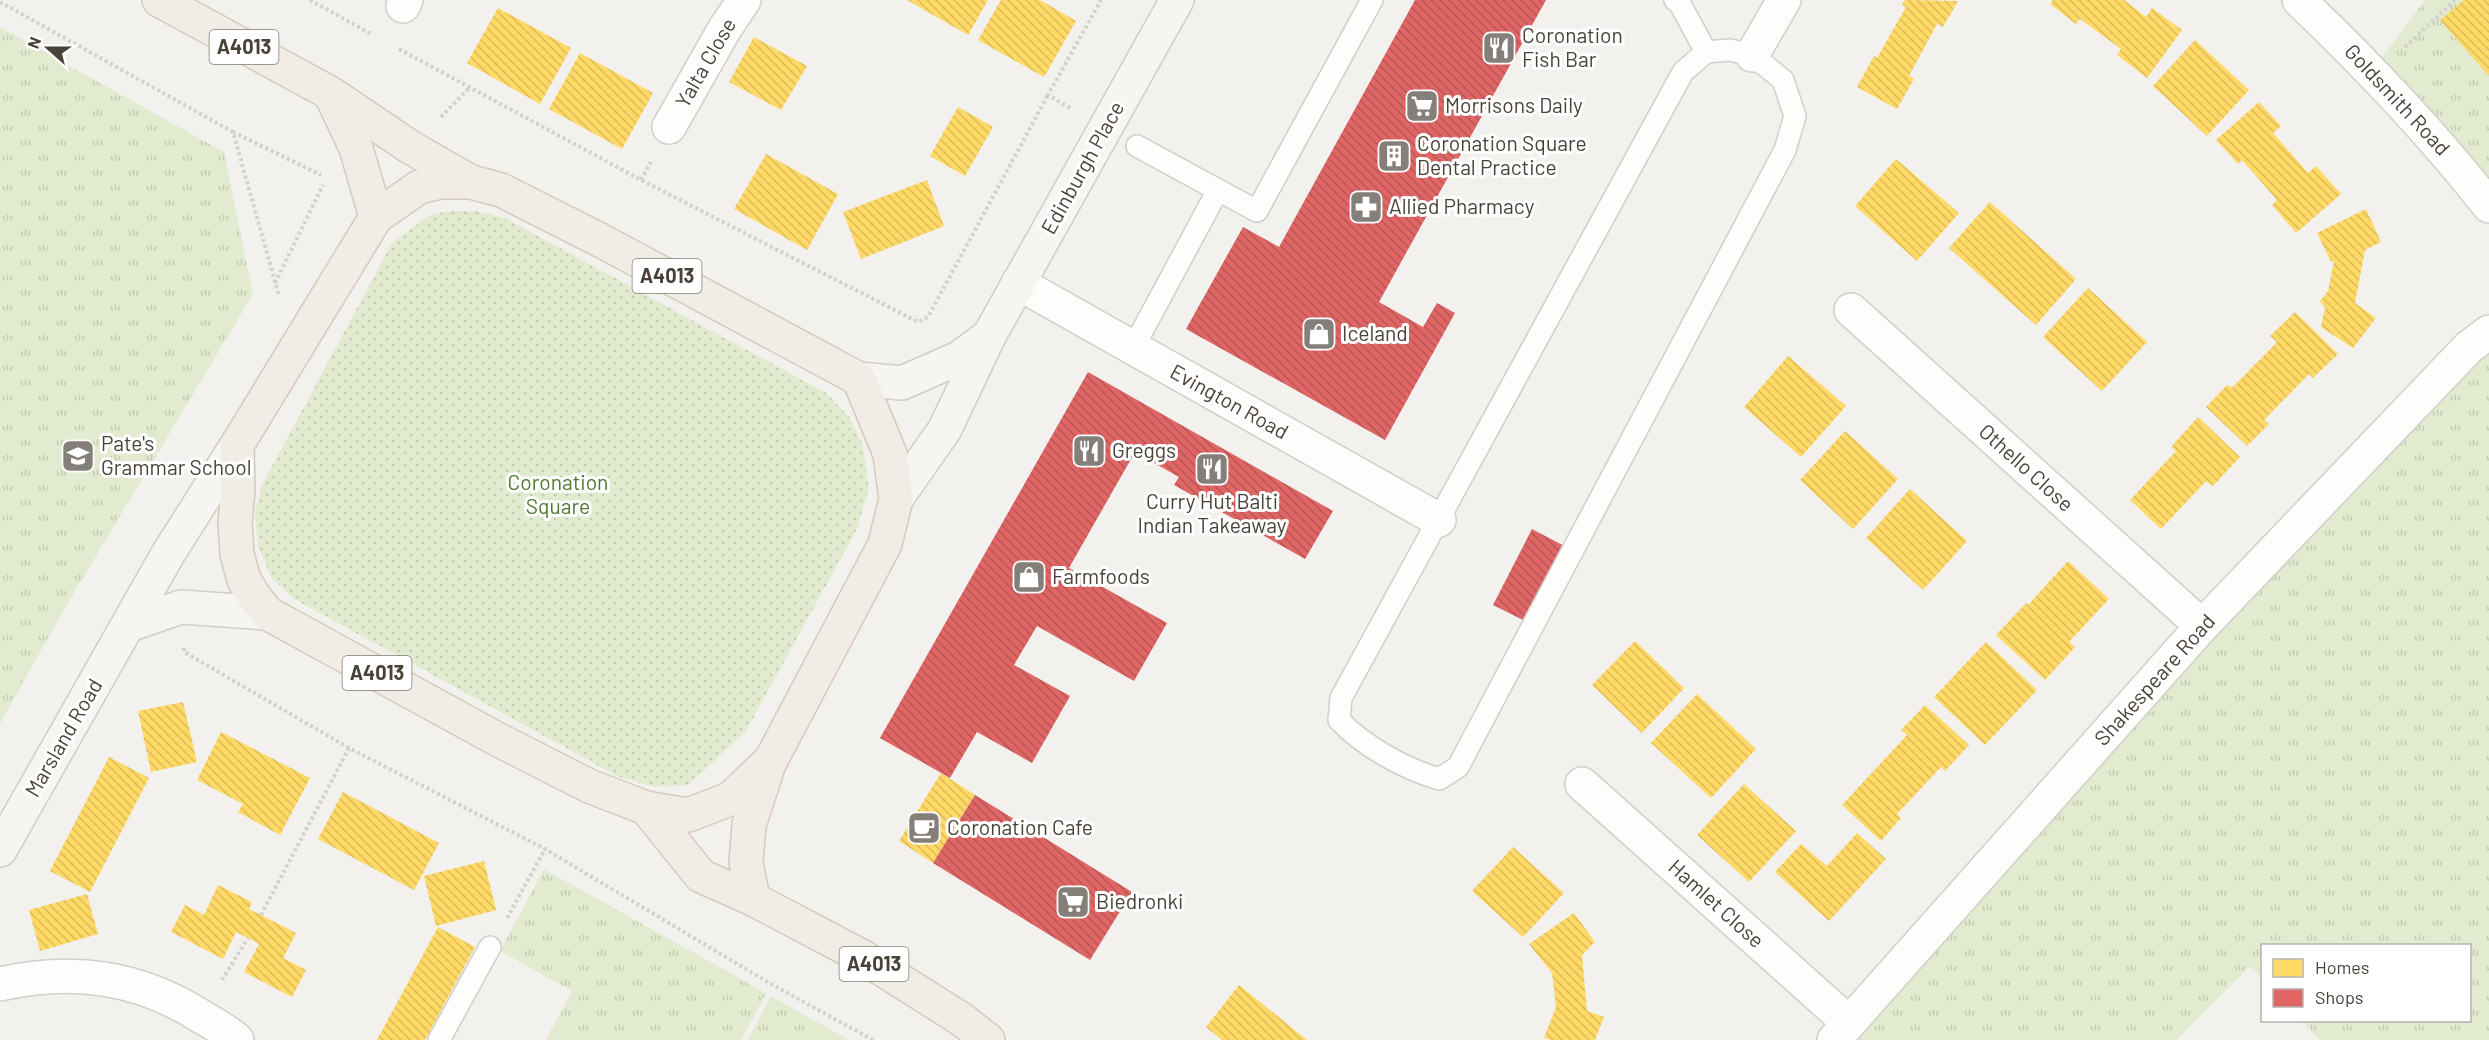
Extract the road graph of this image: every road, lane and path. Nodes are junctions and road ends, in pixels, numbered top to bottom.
1 (159, 0) edge
2 (310, 0) edge
3 (744, 0) edge
4 (1177, 0) edge
5 (1372, 0) edge
6 (1675, 0) edge
7 (1784, 0) edge
8 (2299, 0) edge
9 (2455, 0) edge
10 (0, 2) edge
11 (376, 36) dead end
12 (394, 46) dead end
13 (1706, 52) junction
14 (1752, 55) junction
15 (2376, 74) junction
16 (330, 93) junction
17 (1048, 95) dead end
18 (669, 128) dead end
19 (233, 132) junction
20 (1137, 146) dead end
21 (650, 165) dead end
22 (327, 178) dead end
23 (641, 180) junction
24 (471, 182) junction
25 (1218, 190) junction
26 (2489, 206) edge
27 (376, 218) junction
28 (1018, 284) junction
29 (274, 306) dead end
30 (1851, 310) dead end
31 (2489, 332) edge
32 (989, 336) junction
33 (1132, 348) junction
34 (859, 379) junction
35 (237, 445) junction
36 (896, 499) junction
37 (1439, 520) junction
38 (181, 607) junction
39 (267, 612) junction
40 (129, 625) junction
41 (2202, 626) junction
42 (349, 748) junction
43 (771, 760) junction
44 (1582, 784) dead end
45 (646, 808) junction
46 (545, 849) junction
47 (0, 850) edge
48 (753, 899) junction
49 (261, 915) dead end
50 (248, 938) dead end
51 (490, 947) joint
52 (0, 984) edge
53 (200, 1015) junction
54 (1842, 1032) edge
55 (237, 1040) edge
56 (439, 1040) edge
57 (873, 1040) edge
58 (988, 1040) edge

1 - 16 main road, A4013
2 - 11 path
3 - 18 street, Yalta Close
4 - 28 street, Edinburgh Place
5 - 25 lane
6 - 13 lane
7 - 14 street
8 - 15 street, Goldsmith Road
9 - 15 path
10 - 19 path
12 - 23 path
13 - 14 lane
13 - 37 lane
14 - 37 lane
15 - 26 street, Goldsmith Road
16 - 24 main road, A4013
16 - 27 main road
17 - 23 path
19 - 22 path
19 - 29 path
20 - 25 lane
21 - 23 path
24 - 27 main road, A4013
24 - 34 main road, A4013
25 - 33 lane
27 - 35 main road, A4013
28 - 32 street, Edinburgh Place
28 - 33 street, Evington Road
30 - 41 street, Othello Close
31 - 41 street, Shakespeare Road
32 - 34 street, Edinburgh Place
32 - 36 street, Edinburgh Place
33 - 37 street, Evington Road
34 - 36 main road, A4013
35 - 39 main road, A4013
35 - 40 street, Marsland Road
36 - 43 main road, A4013
38 - 39 street
38 - 40 street
38 - 42 path
39 - 45 main road, A4013
40 - 47 street, Marsland Road
41 - 54 street, Shakespeare Road
42 - 46 path
42 - 49 path
43 - 45 main road, A4013
43 - 48 main road, A4013
44 - 54 street, Hamlet Close
45 - 48 main road, A4013
46 - 51 path
46 - 57 path
48 - 58 main road, A4013
50 - 53 path
51 - 56 lane
52 - 53 street
53 - 55 street

